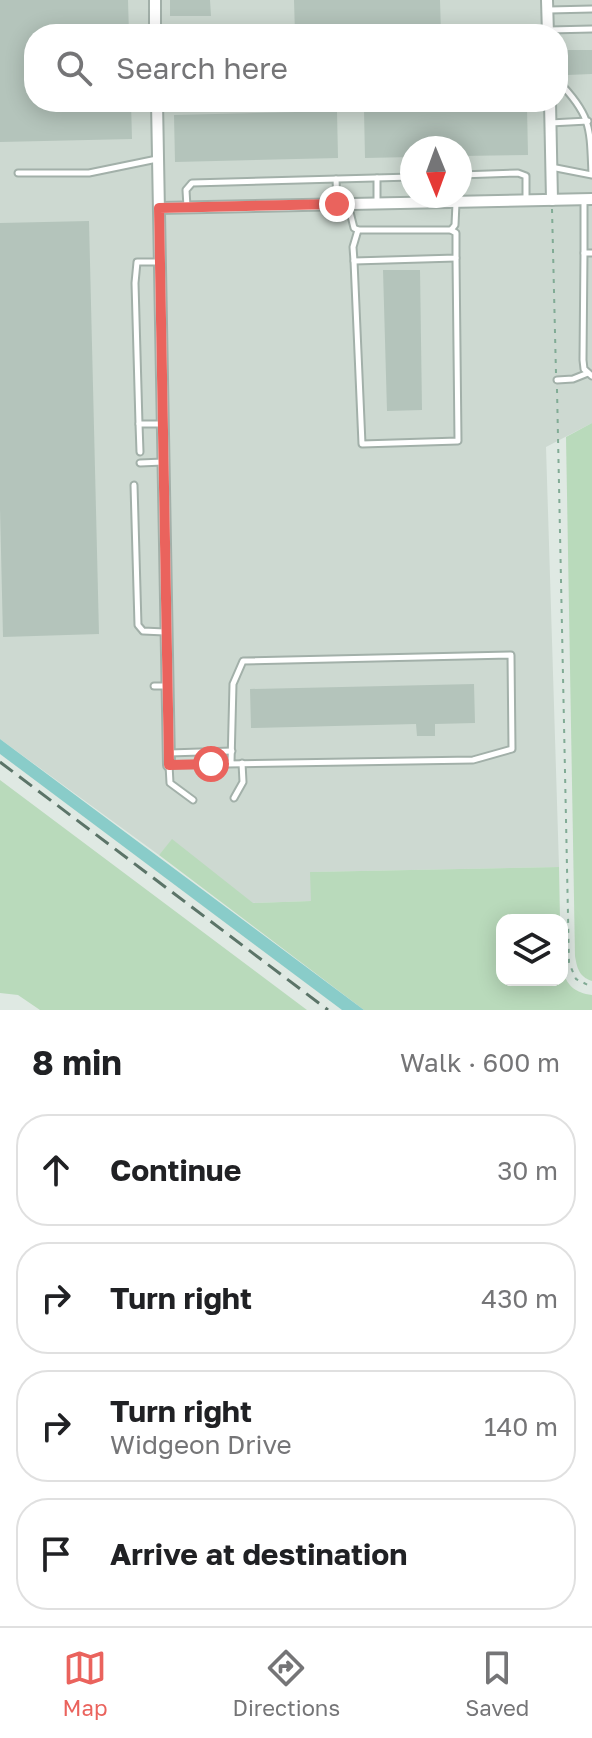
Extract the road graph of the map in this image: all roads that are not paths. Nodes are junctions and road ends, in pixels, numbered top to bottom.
1 (155, 0) edge
2 (548, 5) edge
3 (592, 9) edge
4 (155, 24) edge
5 (592, 29) edge
6 (568, 31) edge
7 (568, 92) edge
8 (157, 112) edge
9 (550, 112) edge
10 (588, 121) junction
11 (550, 123) junction
12 (158, 158) junction
13 (551, 167) junction
14 (18, 173) dead end
15 (472, 175) edge
16 (592, 175) edge
17 (400, 177) edge
18 (377, 178) junction
19 (336, 179) junction
20 (552, 200) junction
21 (588, 200) edge
22 (526, 201) junction
23 (472, 202) edge
24 (400, 203) edge
25 (342, 204) junction
26 (377, 204) junction
27 (187, 207) junction
28 (159, 208) junction
29 (456, 208) edge
30 (358, 230) junction
31 (451, 230) junction
32 (584, 253) junction
33 (592, 253) edge
34 (456, 258) junction
35 (354, 261) junction
36 (160, 262) junction
37 (590, 374) edge
38 (557, 380) road end
39 (139, 424) junction
40 (163, 424) junction
41 (140, 452) dead end
42 (164, 462) junction
43 (140, 463) dead end
44 (134, 485) dead end
45 (167, 632) junction
46 (154, 686) dead end
47 (168, 686) junction
48 (232, 751) junction
49 (169, 753) junction
50 (231, 763) junction
51 (242, 763) junction
52 (169, 765) junction
53 (234, 798) dead end
54 (193, 800) dead end

1 - 4 street
2 - 3 lane
5 - 6 lane
7 - 10 lane
8 - 12 street
9 - 11 street
10 - 11 lane
10 - 16 lane
11 - 13 street
12 - 14 lane
12 - 28 street
13 - 16 lane
13 - 20 street
15 - 22 lane
17 - 18 lane
18 - 19 lane
18 - 26 lane
19 - 25 lane
19 - 27 lane
20 - 21 street
20 - 22 street
21 - 32 lane
22 - 23 street
24 - 26 street
25 - 26 street
25 - 27 street
25 - 30 lane
27 - 28 street
28 - 36 street
29 - 31 lane
30 - 31 lane
30 - 35 lane
31 - 34 lane
32 - 33 lane
32 - 37 lane
34 - 35 lane
34 - 35 lane
36 - 39 lane
36 - 40 street
37 - 38 lane
39 - 40 lane
39 - 41 lane
40 - 42 street
42 - 43 lane
42 - 45 street
44 - 45 lane
45 - 47 street
46 - 47 lane
47 - 49 street
48 - 49 lane
48 - 50 lane
48 - 51 lane
49 - 52 street
50 - 51 lane
50 - 52 lane
51 - 53 lane
52 - 54 lane

